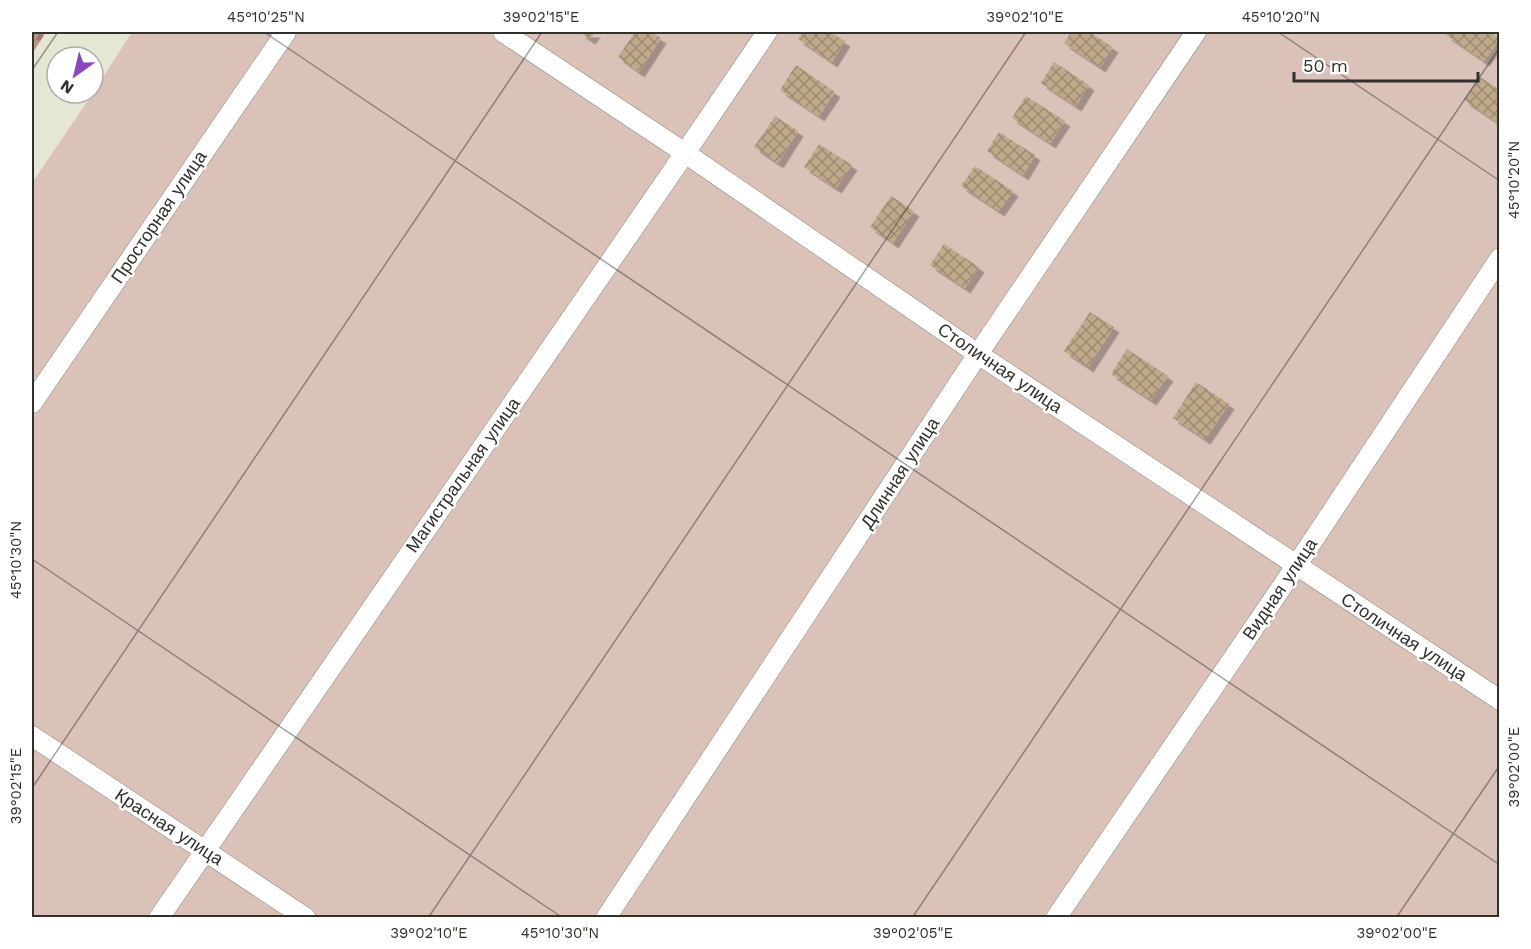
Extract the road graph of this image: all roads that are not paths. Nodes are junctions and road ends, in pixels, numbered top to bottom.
1 (286, 32) edge
2 (503, 32) edge
3 (766, 32) edge
4 (1196, 32) edge
5 (685, 153) junction
6 (1500, 258) edge
7 (978, 354) junction
8 (32, 403) edge
9 (1296, 566) junction
10 (1500, 700) edge
11 (32, 736) edge
12 (205, 850) junction
13 (159, 918) edge
14 (306, 918) edge
15 (606, 918) edge
16 (1056, 918) edge

1 - 8 street, Просторная улица
2 - 5 street, Столичная улица
3 - 5 street, Магистральная улица
4 - 7 street, Длинная улица
5 - 7 street, Столичная улица
5 - 12 street, Магистральная улица
6 - 9 street, Видная улица
7 - 9 street, Столичная улица
7 - 15 street, Длинная улица
9 - 10 street, Столичная улица
9 - 16 street, Видная улица
11 - 12 street, Красная улица
12 - 13 street, Магистральная улица
12 - 14 street, Красная улица

